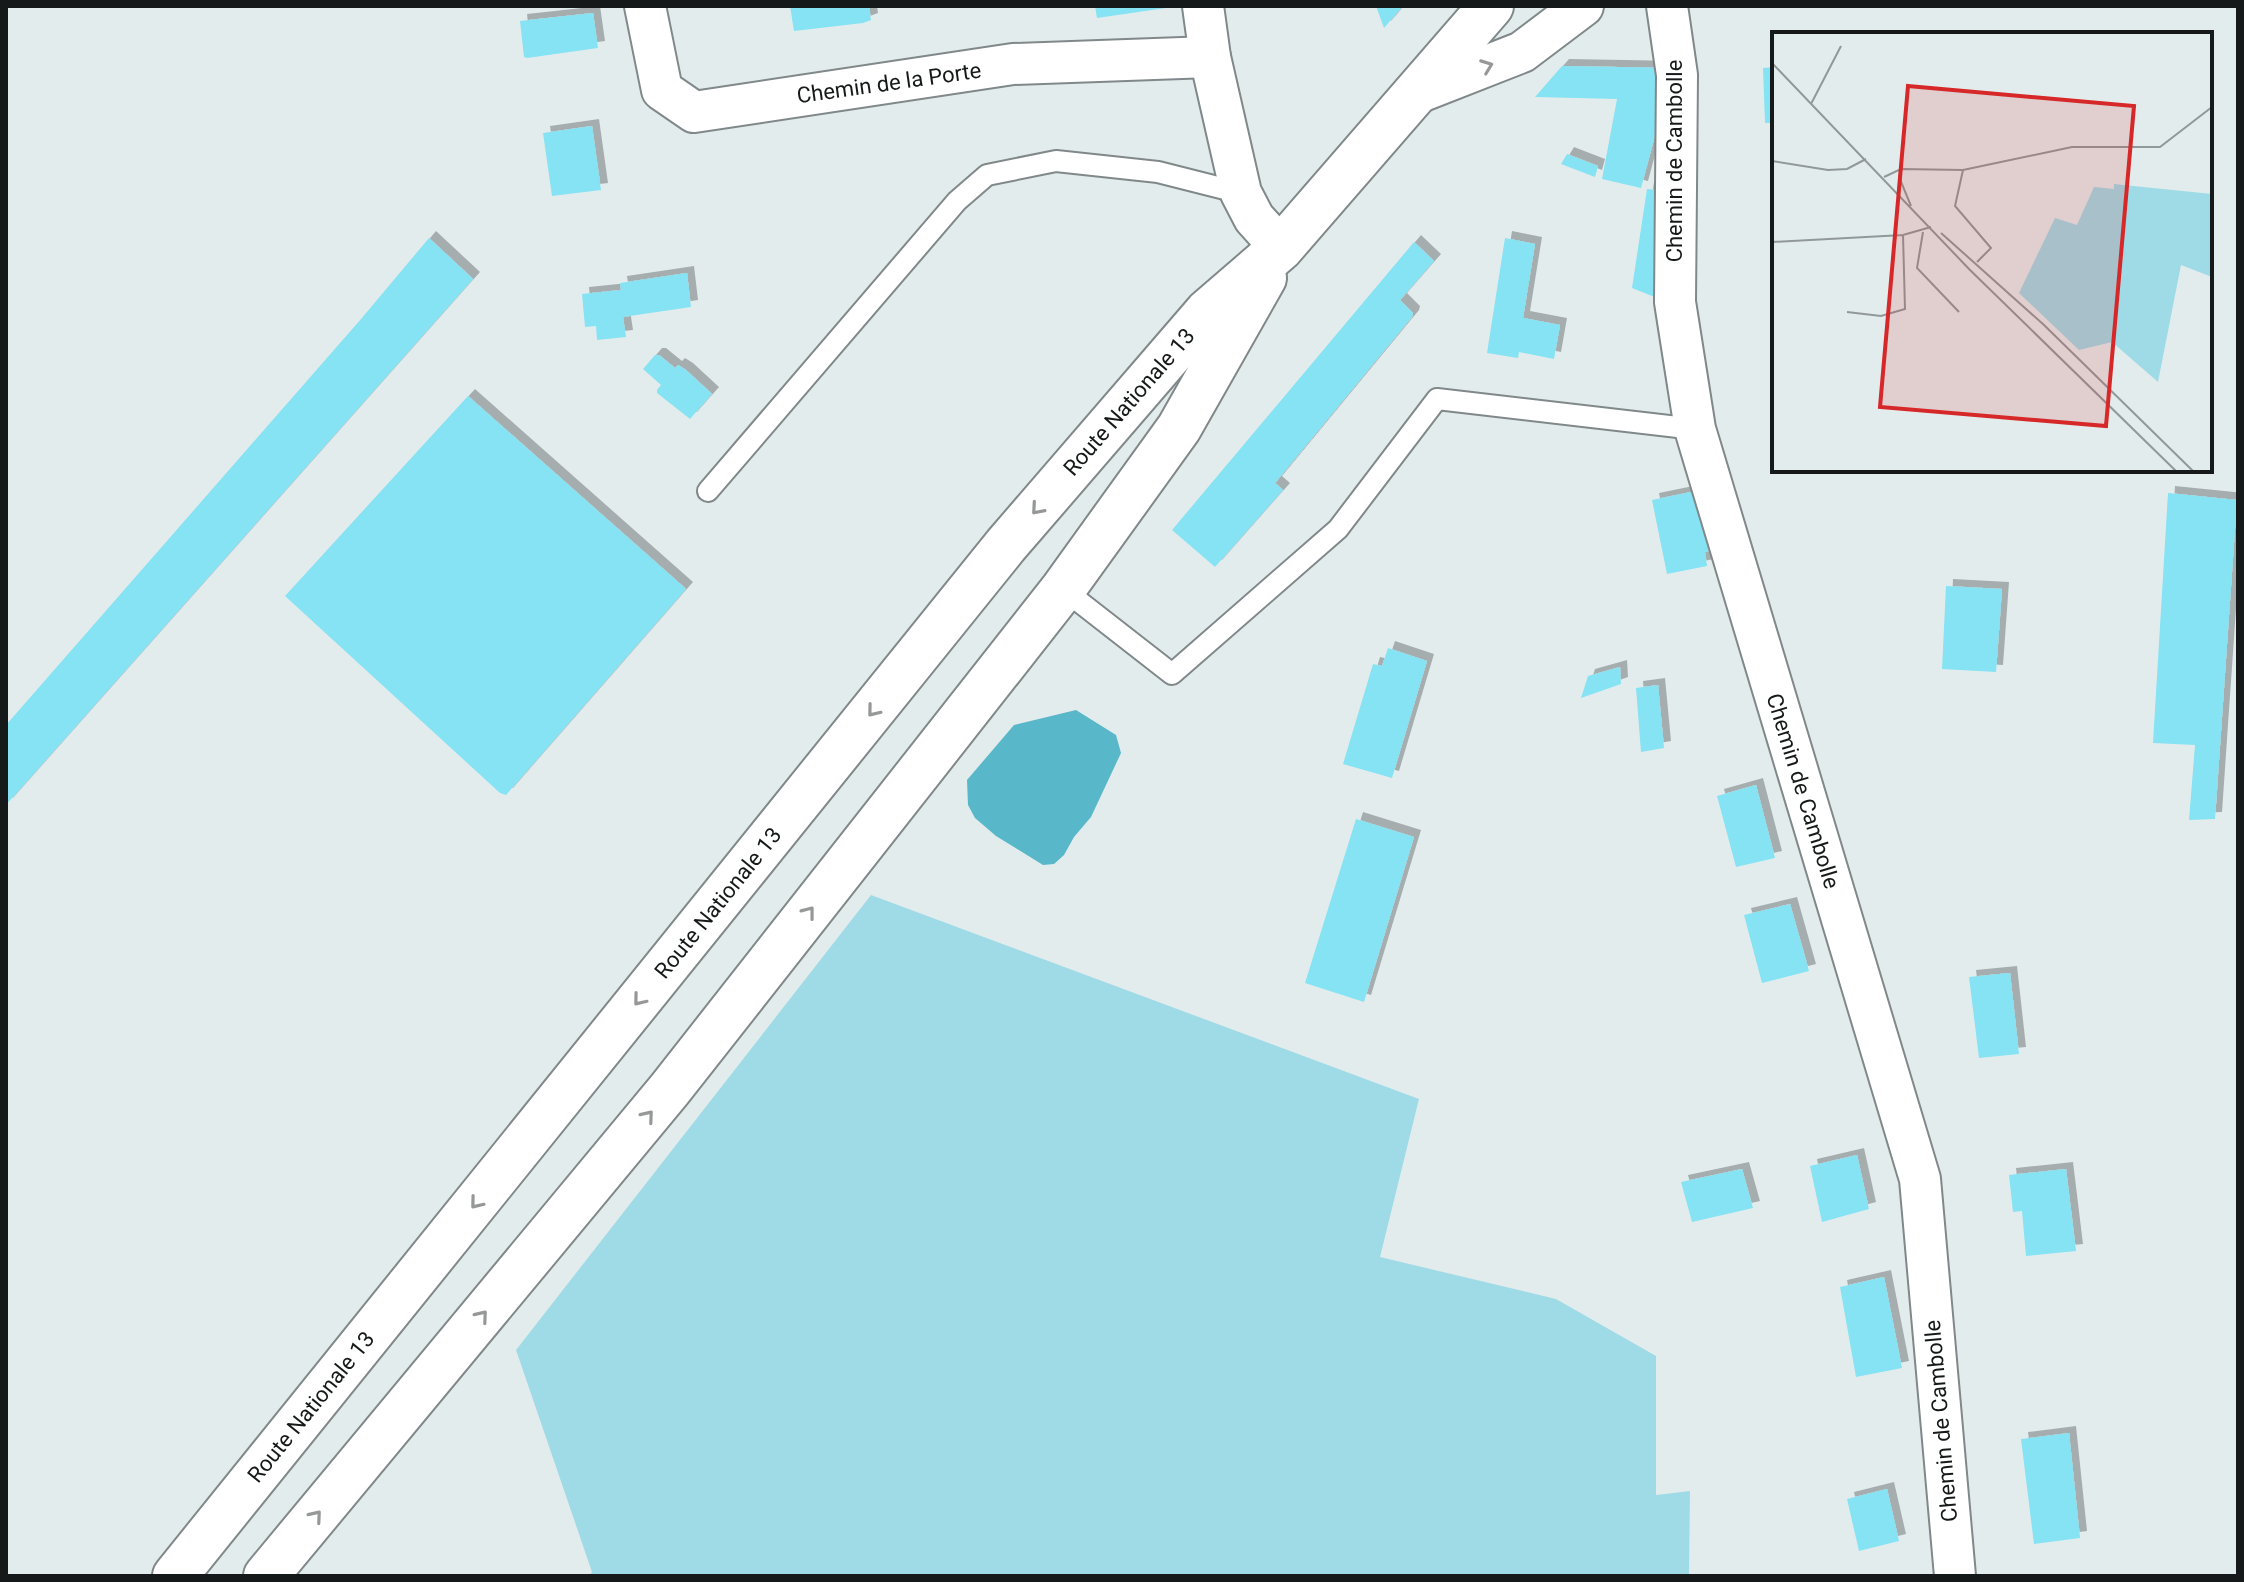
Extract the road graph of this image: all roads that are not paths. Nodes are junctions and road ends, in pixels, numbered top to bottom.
1 (645, 6) edge
2 (1203, 6) edge
3 (1491, 6) edge
4 (1583, 6) edge
5 (1667, 6) edge
6 (1210, 57) junction
7 (1415, 94) junction
8 (1241, 193) junction
9 (1281, 248) junction
10 (1695, 429) junction
11 (708, 491) dead end
12 (1063, 589) junction
13 (175, 1576) edge
14 (266, 1576) edge
15 (1955, 1576) edge

1 - 6 street, Chemin de la Porte
2 - 6 street
3 - 7 main road, Route Nationale 13
7 -> 4 street
5 - 10 street, Chemin de Cambolle
6 - 8 street
7 - 9 main road, Route Nationale 13
8 - 9 street
8 - 11 lane
9 - 12 main road, Route Nationale 13
9 -> 13 main road, Route Nationale 13
10 - 12 lane
10 - 15 street, Chemin de Cambolle
14 -> 12 main road, Route Nationale 13

